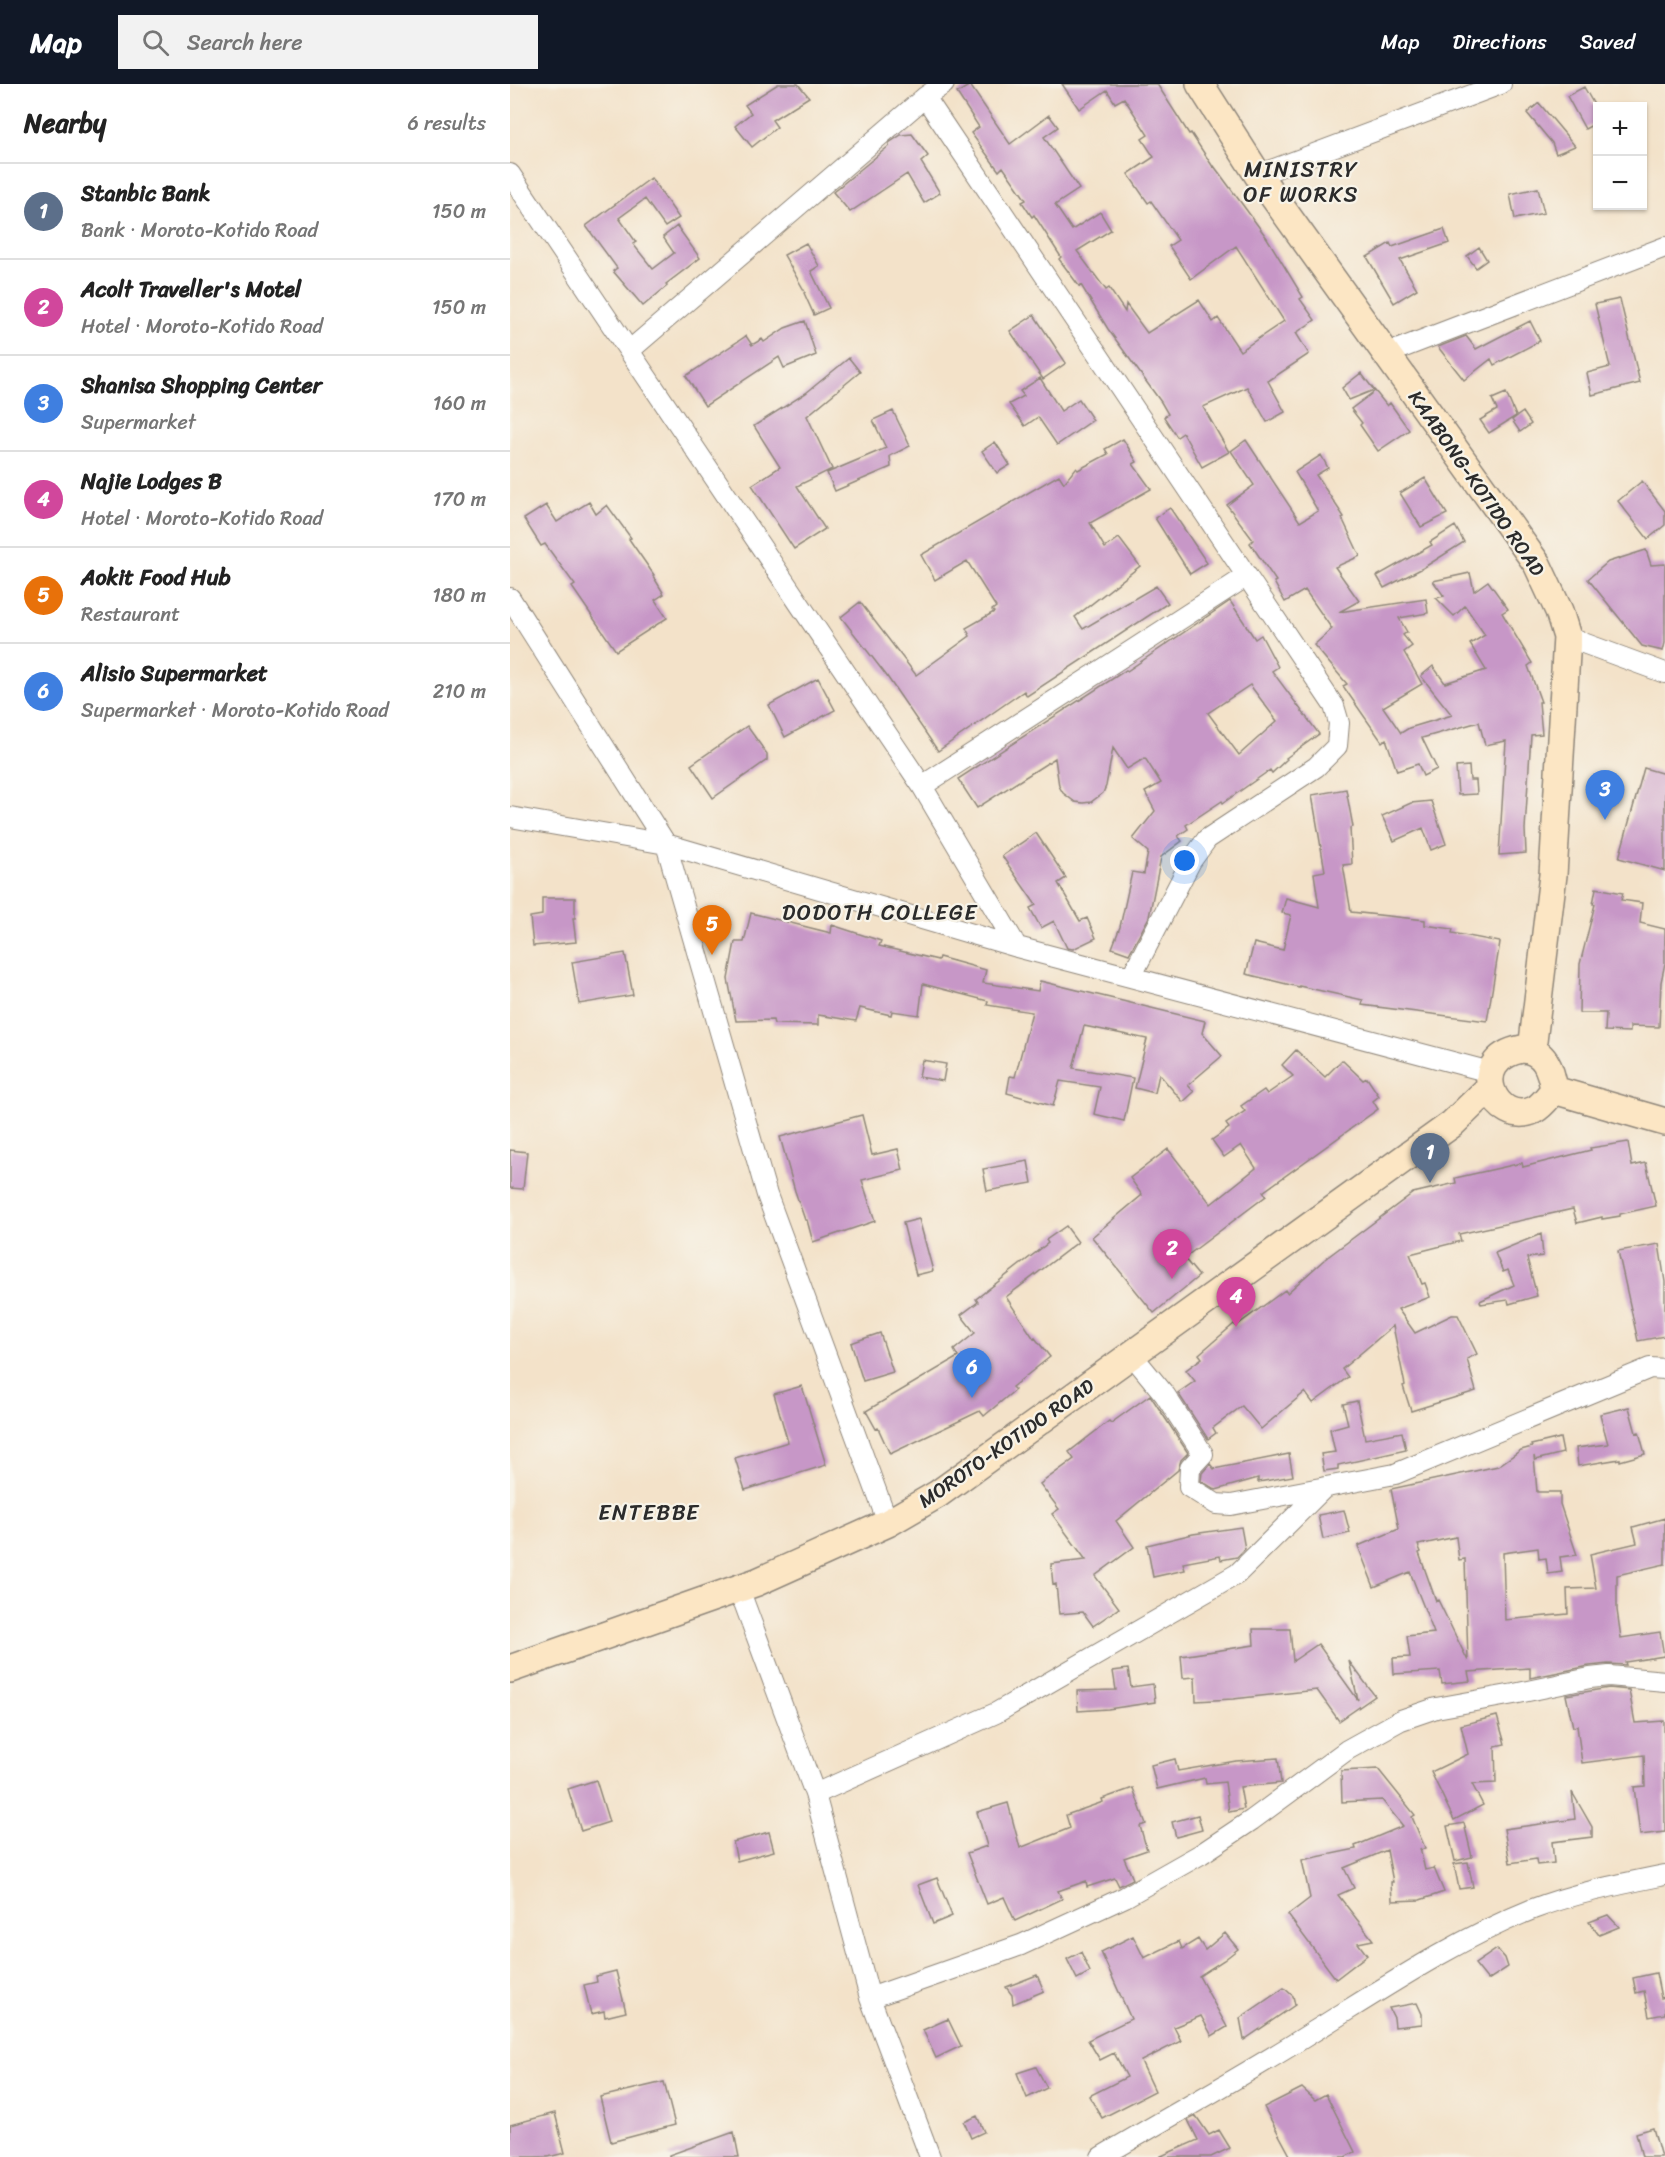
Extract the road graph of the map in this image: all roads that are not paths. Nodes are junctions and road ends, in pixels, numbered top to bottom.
1 (944, 84) edge
2 (1200, 84) edge
3 (1501, 84) edge
4 (925, 97) junction
5 (510, 174) edge
6 (1258, 176) junction
7 (1665, 247) edge
8 (629, 351) junction
9 (1386, 354) junction
10 (1247, 576) junction
11 (510, 598) edge
12 (1567, 637) junction
13 (1665, 673) edge
14 (922, 786) junction
15 (510, 817) edge
16 (666, 844) junction
17 (1017, 947) junction
18 (1131, 977) junction
19 (1532, 1050) junction
20 (1490, 1080) junction
21 (1554, 1090) junction
22 (1506, 1109) junction
23 (1452, 1124) junction
24 (1664, 1124) edge
25 (1132, 1355) junction
26 (1665, 1369) edge
27 (1325, 1487) junction
28 (888, 1523) junction
29 (739, 1589) junction
30 (510, 1669) edge
31 (1665, 1681) edge
32 (815, 1794) junction
33 (1665, 1875) edge
34 (870, 1998) junction
35 (930, 2157) edge
36 (1101, 2157) edge

1 - 4 street
2 - 6 main road, KAABONG-KOTIDO ROAD
3 - 6 street
4 - 8 street
4 - 10 street
5 - 8 street
6 - 9 main road, KAABONG-KOTIDO ROAD
7 - 9 street
8 - 14 street
9 - 12 main road, KAABONG-KOTIDO ROAD
10 - 14 street
10 - 18 street
11 - 16 street
12 - 13 street
12 - 19 main road, KAABONG-KOTIDO ROAD
14 - 17 street
15 - 16 street
16 - 17 street
16 - 28 street
17 - 18 street
18 - 20 street
19 - 20 main road
19 - 21 main road
20 - 22 main road
20 - 23 main road, MOROTO-KOTIDO ROAD
21 - 22 main road
21 - 24 main road
22 - 23 main road, MOROTO-KOTIDO ROAD
23 - 25 main road, MOROTO-KOTIDO ROAD
25 - 27 street
25 - 28 main road, MOROTO-KOTIDO ROAD
26 - 27 street
27 - 32 street
28 - 29 main road, MOROTO-KOTIDO ROAD
29 - 30 main road, MOROTO-KOTIDO ROAD
29 - 32 street
31 - 34 street
32 - 34 street
33 - 36 street
34 - 35 street

